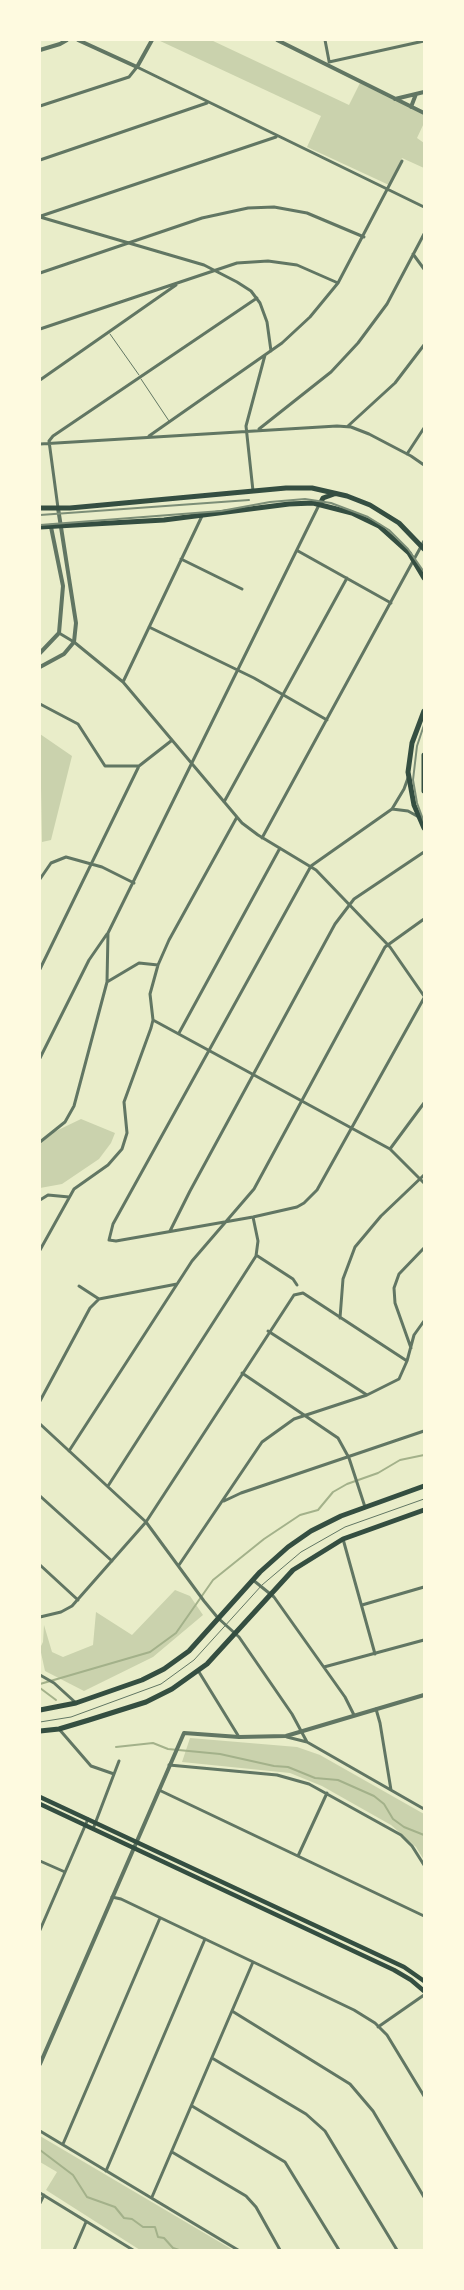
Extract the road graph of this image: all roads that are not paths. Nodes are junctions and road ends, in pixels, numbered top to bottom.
1 (67, 40) edge
2 (78, 40) edge
3 (152, 40) edge
4 (277, 40) edge
5 (324, 40) edge
6 (424, 41) edge
7 (40, 50) edge
8 (329, 63) junction
9 (137, 67) junction
10 (424, 92) edge
11 (416, 94) junction
12 (395, 99) junction
13 (208, 103) junction
14 (40, 106) edge
15 (411, 107) junction
16 (424, 113) edge
17 (277, 137) junction
18 (40, 160) edge
19 (402, 161) dead end
20 (388, 190) junction
21 (424, 207) edge
22 (40, 217) edge
23 (424, 234) edge
24 (364, 237) junction
25 (130, 244) junction
26 (413, 254) junction
27 (424, 269) edge
28 (214, 270) junction
29 (40, 273) edge
30 (338, 283) junction
31 (178, 284) junction
32 (257, 298) junction
33 (40, 329) edge
34 (109, 333) junction
35 (424, 345) edge
36 (271, 351) junction
37 (265, 355) junction
38 (139, 376) junction
39 (40, 380) edge
40 (169, 421) junction
41 (348, 426) junction
42 (424, 428) edge
43 (259, 430) junction
44 (246, 431) junction
45 (148, 437) junction
46 (40, 444) edge
47 (50, 444) junction
48 (407, 454) junction
49 (424, 465) edge
50 (253, 491) junction
51 (337, 494) junction
52 (320, 504) junction
53 (40, 508) edge
54 (58, 508) junction
55 (202, 516) junction
56 (40, 527) edge
57 (51, 527) junction
58 (63, 527) junction
59 (423, 545) edge
60 (298, 551) junction
61 (181, 559) junction
62 (414, 561) junction
63 (346, 578) junction
64 (424, 578) edge
65 (62, 582) junction
66 (71, 582) junction
67 (242, 589) dead end
68 (391, 603) junction
69 (149, 627) junction
70 (59, 633) junction
71 (74, 642) junction
72 (40, 644) edge
73 (45, 649) junction
74 (40, 653) edge
75 (40, 667) edge
76 (238, 670) junction
77 (123, 682) junction
78 (283, 696) junction
79 (40, 704) edge
80 (424, 711) edge
81 (327, 720) junction
82 (171, 741) junction
83 (424, 755) edge
84 (191, 764) junction
85 (139, 766) junction
86 (408, 776) junction
87 (424, 791) edge
88 (224, 802) junction
89 (392, 809) junction
90 (417, 816) junction
91 (237, 817) junction
92 (424, 828) edge
93 (262, 838) junction
94 (280, 848) junction
95 (424, 852) edge
96 (92, 863) junction
97 (311, 866) junction
98 (40, 879) edge
99 (134, 883) junction
100 (350, 904) junction
101 (424, 919) edge
102 (108, 933) junction
103 (388, 945) junction
104 (158, 965) junction
105 (40, 969) edge
106 (107, 982) junction
107 (424, 997) edge
108 (153, 1020) junction
109 (179, 1032) junction
110 (209, 1048) junction
111 (40, 1058) edge
112 (254, 1074) junction
113 (302, 1100) junction
114 (424, 1103) edge
115 (352, 1128) junction
116 (40, 1142) edge
117 (390, 1149) junction
118 (424, 1175) edge
119 (420, 1179) junction
120 (424, 1183) edge
121 (69, 1197) junction
122 (40, 1200) edge
123 (253, 1217) junction
124 (224, 1222) junction
125 (170, 1231) junction
126 (424, 1248) edge
127 (40, 1250) edge
128 (256, 1255) junction
129 (178, 1284) junction
130 (297, 1285) dead end
131 (79, 1286) dead end
132 (99, 1299) junction
133 (340, 1318) junction
134 (424, 1321) edge
135 (268, 1332) junction
136 (411, 1348) junction
137 (408, 1361) junction
138 (242, 1373) junction
139 (367, 1395) junction
140 (40, 1400) edge
141 (306, 1415) junction
142 (40, 1424) edge
143 (424, 1432) edge
144 (69, 1451) junction
145 (349, 1458) junction
146 (108, 1486) junction
147 (424, 1486) edge
148 (40, 1496) edge
149 (424, 1499) edge
150 (223, 1501) junction
151 (365, 1507) junction
152 (424, 1510) edge
153 (146, 1522) junction
154 (343, 1539) junction
155 (112, 1561) junction
156 (40, 1565) edge
157 (179, 1565) junction
158 (252, 1580) junction
159 (262, 1585) junction
160 (424, 1587) edge
161 (270, 1593) junction
162 (78, 1600) junction
163 (362, 1605) junction
164 (40, 1617) edge
165 (218, 1618) junction
166 (226, 1625) junction
167 (235, 1632) junction
168 (424, 1640) edge
169 (375, 1654) junction
170 (324, 1668) junction
171 (199, 1672) junction
172 (40, 1675) edge
173 (424, 1695) edge
174 (76, 1703) junction
175 (375, 1708) junction
176 (40, 1710) edge
177 (354, 1714) junction
178 (40, 1722) edge
179 (59, 1729) junction
180 (40, 1731) edge
181 (302, 1732) junction
182 (286, 1736) junction
183 (239, 1737) junction
184 (307, 1742) junction
185 (119, 1761) dead end
186 (169, 1765) junction
187 (114, 1774) junction
188 (158, 1790) junction
189 (391, 1790) junction
190 (327, 1793) junction
191 (40, 1797) edge
192 (40, 1804) edge
193 (424, 1809) edge
194 (88, 1819) junction
195 (96, 1823) junction
196 (85, 1825) junction
197 (94, 1829) junction
198 (136, 1841) junction
199 (133, 1847) junction
200 (298, 1856) junction
201 (40, 1861) edge
202 (424, 1865) edge
203 (65, 1872) junction
204 (112, 1897) junction
205 (40, 1916) edge
206 (424, 1916) edge
207 (45, 1918) junction
208 (160, 1918) junction
209 (40, 1930) edge
210 (205, 1939) junction
211 (253, 1962) junction
212 (422, 1977) edge
213 (424, 1981) edge
214 (424, 1991) edge
215 (423, 1998) edge
216 (232, 2012) junction
217 (378, 2027) junction
218 (212, 2058) junction
219 (40, 2064) edge
220 (424, 2096) edge
221 (192, 2106) junction
222 (40, 2132) edge
223 (62, 2144) junction
224 (172, 2152) junction
225 (106, 2171) junction
226 (42, 2194) edge
227 (152, 2197) junction
228 (424, 2197) edge
229 (40, 2203) edge
230 (86, 2222) junction
231 (74, 2250) edge
232 (133, 2250) edge
233 (238, 2250) edge
234 (280, 2250) edge
235 (339, 2250) edge
236 (397, 2250) edge

1 - 7 street
2 - 9 street
3 - 9 street
4 - 8 street
5 - 8 street
6 - 8 street
8 - 12 street
9 - 13 street
9 - 14 street
10 - 11 street
11 - 12 street
11 - 15 street
12 - 15 street
13 - 17 street
13 - 18 street
15 - 16 street
17 - 20 street
17 - 22 street
19 - 20 street
20 - 21 street
20 - 24 street
22 - 25 street
23 - 26 street
24 - 25 street
24 - 30 street
25 - 28 street
25 - 29 street
26 - 27 street
26 - 43 street
28 - 30 street
28 - 31 street
28 - 32 street
30 - 36 street
31 - 33 street
31 - 34 street
32 - 36 street
32 - 38 street
34 - 38 lane
34 - 39 street
35 - 41 street
36 - 37 street
37 - 40 street
37 - 44 street
38 - 40 lane
38 - 47 street
40 - 45 street
41 - 43 street
41 - 48 street
42 - 48 street
43 - 44 street
44 - 45 street
44 - 50 street
45 - 47 street
46 - 47 street
47 - 54 street
48 - 49 street
50 - 51 main road
50 - 54 main road
51 - 52 main road
51 - 59 main road
52 - 55 main road
52 - 60 street
52 - 62 main road
53 - 54 main road
54 - 58 street
55 - 58 main road
55 - 61 street
56 - 57 main road
57 - 58 main road
57 - 65 street
58 - 66 street
59 - 62 street
60 - 63 street
60 - 76 street
61 - 67 street
61 - 69 street
62 - 64 main road
62 - 68 street
63 - 68 street
63 - 78 street
65 - 66 street
65 - 70 street
66 - 71 street
68 - 81 street
69 - 76 street
69 - 77 street
70 - 71 street
70 - 73 street
71 - 75 street
71 - 77 street
72 - 73 street
73 - 74 street
76 - 78 street
76 - 84 street
77 - 82 street
78 - 81 street
78 - 88 street
79 - 85 street
80 - 86 main road
81 - 93 street
82 - 84 street
82 - 85 street
83 - 87 main road
84 - 88 street
84 - 99 street
85 - 96 street
86 - 89 street
86 - 90 main road
88 - 91 street
89 - 90 street
89 - 97 street
90 - 92 main road
91 - 93 street
91 - 104 street
93 - 94 street
94 - 97 street
94 - 109 street
95 - 100 street
96 - 98 street
96 - 99 street
96 - 105 street
97 - 100 street
97 - 110 street
99 - 102 street
100 - 103 street
100 - 112 street
101 - 103 street
102 - 106 street
102 - 111 street
103 - 107 street
103 - 113 street
104 - 106 street
104 - 108 street
106 - 116 street
107 - 115 street
108 - 109 street
108 - 121 street
109 - 110 street
110 - 112 street
110 - 125 street
112 - 113 street
112 - 125 street
113 - 115 street
113 - 124 street
114 - 117 street
115 - 117 street
115 - 123 street
117 - 119 street
118 - 119 street
119 - 120 street
119 - 133 street
121 - 122 street
121 - 127 street
123 - 124 street
123 - 128 street
124 - 125 street
124 - 129 street
126 - 136 street
128 - 130 street
128 - 146 street
129 - 132 street
129 - 144 street
131 - 132 street
132 - 140 street
133 - 135 street
133 - 137 street
134 - 136 street
135 - 138 street
135 - 139 street
136 - 137 street
137 - 139 street
138 - 141 street
138 - 153 street
139 - 141 street
141 - 145 street
141 - 150 street
142 - 144 street
143 - 145 street
144 - 146 street
145 - 150 street
145 - 151 street
146 - 153 street
147 - 151 main road
148 - 155 street
149 - 159 lane
150 - 157 street
151 - 158 main road
152 - 154 main road
153 - 155 street
153 - 157 street
154 - 161 main road
154 - 163 street
155 - 162 street
156 - 162 street
157 - 165 street
158 - 159 street
158 - 165 main road
159 - 161 street
159 - 166 lane
160 - 163 street
161 - 167 main road
161 - 170 street
162 - 164 street
163 - 169 street
165 - 166 street
165 - 174 main road
166 - 167 street
166 - 178 lane
167 - 171 main road
167 - 181 street
168 - 169 street
169 - 170 street
170 - 177 street
171 - 179 main road
171 - 183 street
172 - 174 street
173 - 175 street
174 - 176 main road
175 - 177 street
175 - 189 street
177 - 181 street
179 - 180 main road
179 - 187 street
181 - 182 street
181 - 184 street
182 - 183 street
182 - 184 street
183 - 186 street
184 - 189 street
185 - 187 street
186 - 188 street
186 - 190 street
187 - 195 street
188 - 198 street
188 - 200 street
189 - 193 street
190 - 200 street
190 - 202 street
191 - 194 main road
192 - 196 main road
194 - 195 main road
194 - 196 street
195 - 197 street
195 - 198 main road
196 - 197 main road
196 - 203 street
197 - 199 main road
198 - 199 street
198 - 212 main road
199 - 204 street
199 - 214 main road
200 - 206 street
201 - 203 street
203 - 207 street
204 - 208 street
204 - 219 street
205 - 207 street
207 - 209 street
208 - 210 street
208 - 223 street
210 - 211 street
210 - 225 street
211 - 216 street
211 - 217 street
212 - 213 main road
215 - 217 street
216 - 218 street
216 - 228 street
217 - 220 street
218 - 221 street
218 - 236 street
221 - 224 street
221 - 235 street
222 - 223 street
223 - 225 street
224 - 227 street
224 - 234 street
225 - 227 street
226 - 229 street
226 - 230 street
227 - 233 street
230 - 231 street
230 - 232 street

